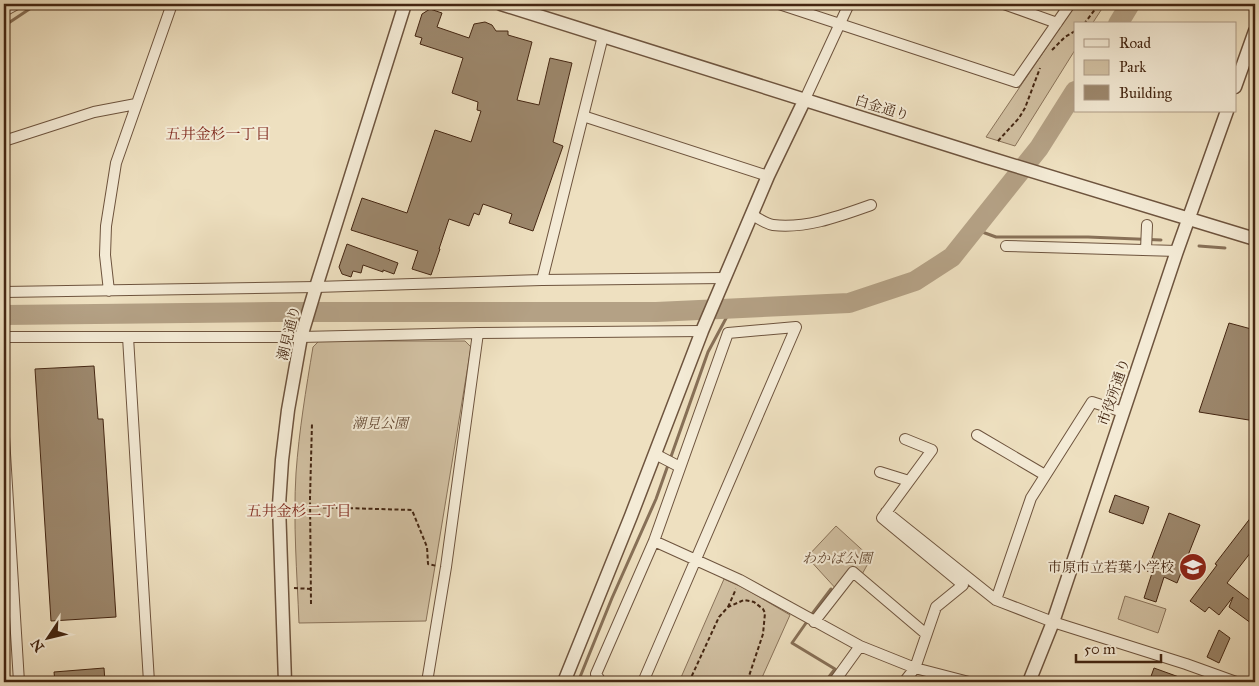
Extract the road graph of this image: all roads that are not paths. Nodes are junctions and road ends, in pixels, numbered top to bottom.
1 (17, 4) edge
2 (172, 4) edge
3 (405, 4) edge
4 (501, 4) edge
5 (779, 4) edge
6 (850, 4) edge
7 (1004, 4) edge
8 (1070, 4) edge
9 (4, 11) edge
10 (1057, 23) junction
11 (840, 24) junction
12 (1255, 31) edge
13 (604, 36) junction
14 (1236, 84) edge
15 (805, 100) junction
16 (136, 104) junction
17 (1227, 112) edge
18 (583, 116) junction
19 (4, 141) edge
20 (768, 176) junction
21 (871, 205) dead end
22 (752, 215) junction
23 (1189, 218) junction
24 (1147, 225) dead end
25 (1255, 239) edge
26 (1006, 246) dead end
27 (1146, 250) junction
28 (1177, 251) junction
29 (724, 278) junction
30 (542, 280) junction
31 (316, 287) junction
32 (108, 291) junction
33 (4, 292) edge
34 (702, 331) junction
35 (478, 333) junction
36 (128, 337) junction
37 (302, 337) junction
38 (4, 338) edge
39 (1123, 412) junction
40 (977, 435) dead end
41 (4, 437) edge
42 (904, 439) dead end
43 (655, 454) junction
44 (680, 467) junction
45 (880, 472) dead end
46 (1045, 475) junction
47 (909, 481) junction
48 (886, 512) junction
49 (654, 541) junction
50 (697, 561) junction
51 (996, 600) junction
52 (814, 622) junction
53 (1053, 622) junction
54 (926, 634) junction
55 (860, 646) junction
56 (914, 668) junction
57 (19, 682) edge
58 (149, 682) edge
59 (285, 682) edge
60 (427, 682) edge
61 (564, 682) edge
62 (601, 682) edge
63 (643, 682) edge
64 (834, 682) edge
65 (904, 682) edge
66 (969, 682) edge
67 (1029, 682) edge
68 (1236, 682) edge

1 - 9 street
2 - 16 street
3 - 31 street, 潮見通り
4 - 13 street, 白金通り
5 - 11 street
6 - 11 street
7 - 10 street
8 - 10 street
10 - 11 street
11 - 15 street
12 - 14 street
13 - 15 street, 白金通り
13 - 18 street
15 - 20 street
15 - 23 street, 白金通り
16 - 19 street
16 - 32 street
17 - 23 street, 市役所通り
18 - 20 street
18 - 30 street
20 - 22 street
21 - 22 street
22 - 29 street
23 - 25 street, 白金通り
23 - 28 street, 市役所通り
24 - 27 street
26 - 27 street
27 - 28 street
28 - 39 street, 市役所通り
29 - 30 street
29 - 34 street
30 - 31 street
31 - 32 street
31 - 37 street, 潮見通り
32 - 33 street
34 - 35 street
34 - 43 street
35 - 37 street
35 - 60 street
36 - 37 street
36 - 38 street
36 - 58 street
37 - 59 street, 潮見通り
39 - 46 street
39 - 53 street, 市役所通り
40 - 46 street
41 - 57 street
42 - 47 street
43 - 44 street
43 - 61 street
44 - 49 street
44 - 50 street
45 - 47 street
46 - 51 street
47 - 48 street
48 - 51 street
48 - 54 street
49 - 50 street
49 - 62 street
50 - 52 street
50 - 63 street
51 - 53 street
52 - 54 street
52 - 55 street
53 - 67 street, 市役所通り
53 - 68 street
54 - 56 street
55 - 56 street
55 - 64 street
56 - 65 street
56 - 66 street

